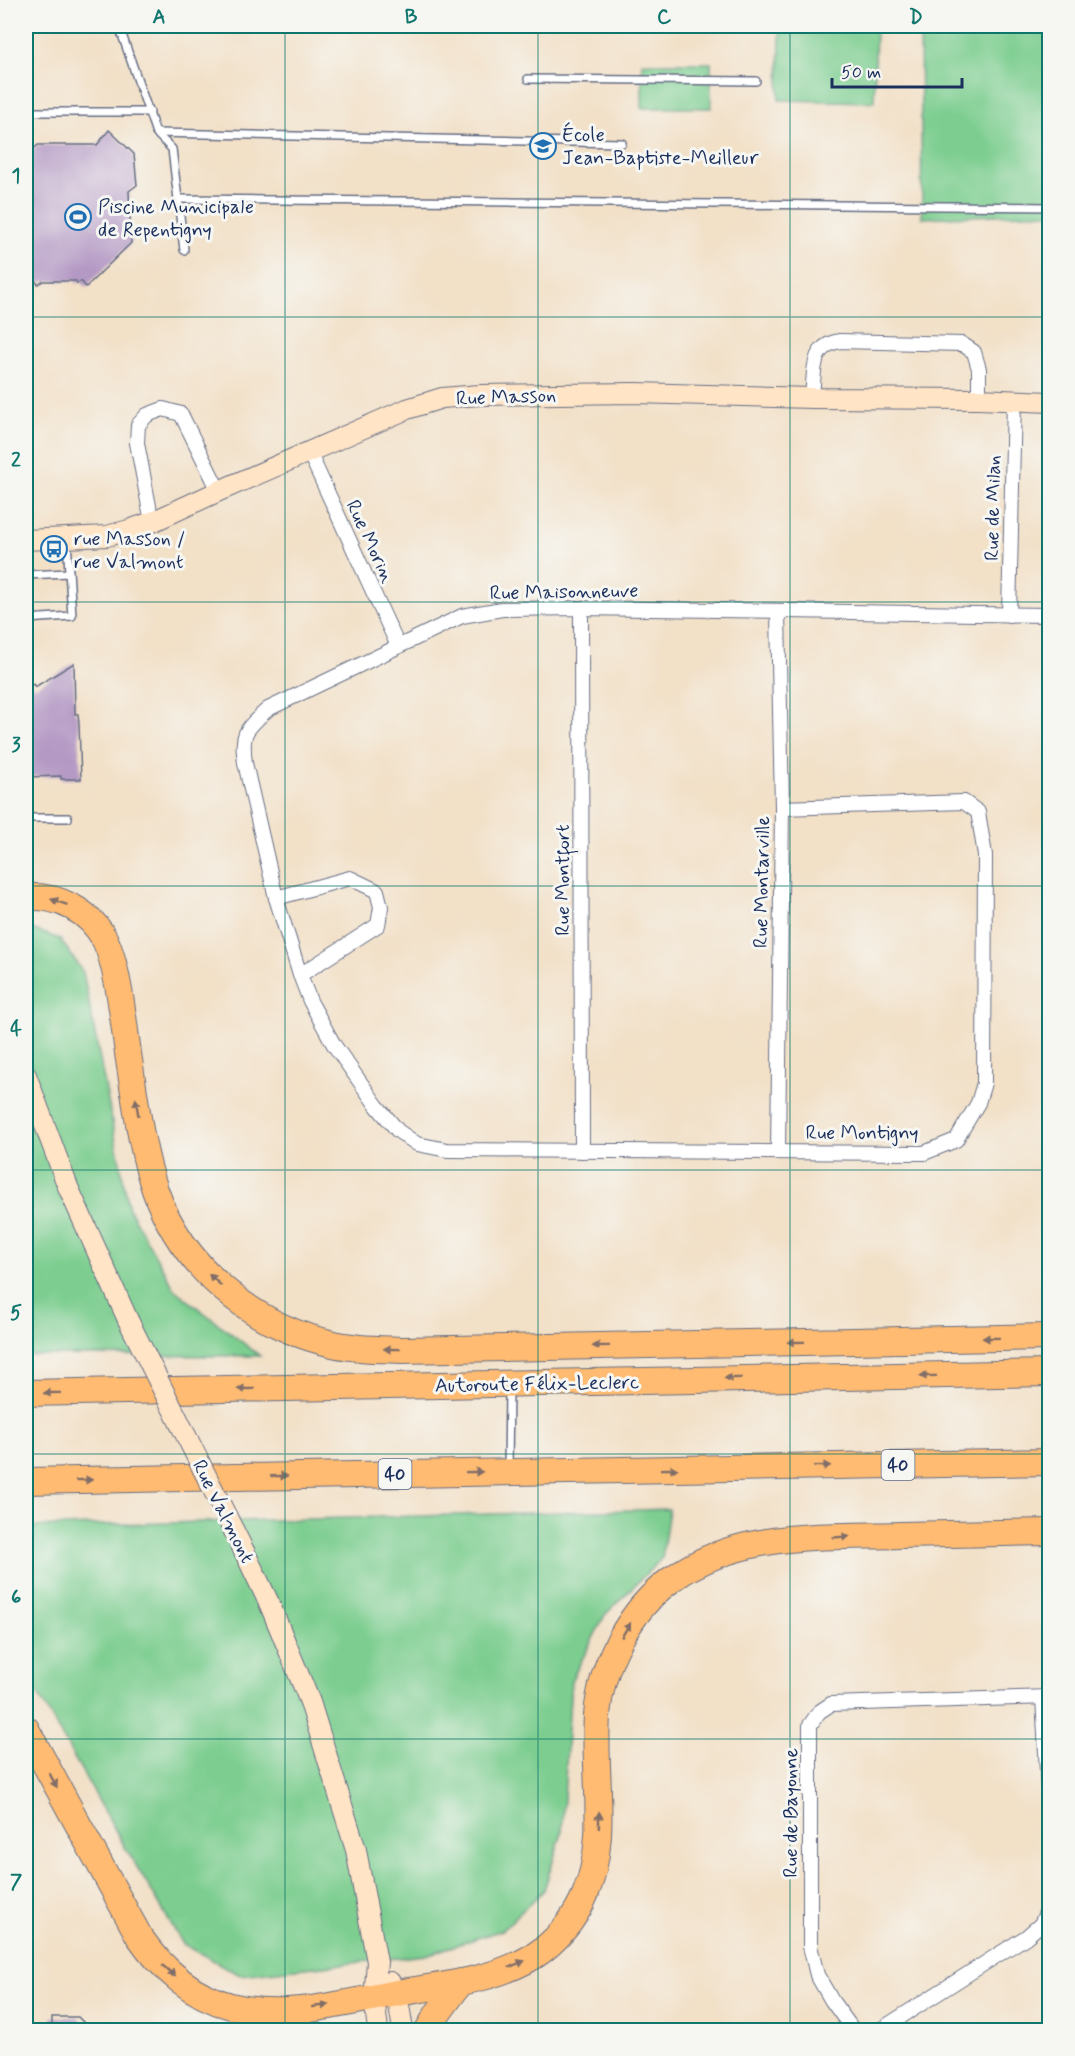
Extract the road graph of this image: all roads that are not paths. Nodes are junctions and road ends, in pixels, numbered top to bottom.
1 (119, 26) edge
2 (528, 79) dead end
3 (756, 81) dead end
4 (26, 112) edge
5 (150, 112) junction
6 (156, 133) junction
7 (622, 143) dead end
8 (178, 199) junction
9 (1050, 207) edge
10 (184, 250) dead end
11 (812, 398) junction
12 (979, 399) junction
13 (1014, 401) junction
14 (1050, 402) edge
15 (309, 452) junction
16 (219, 491) junction
17 (152, 522) junction
18 (67, 538) junction
19 (26, 540) edge
20 (69, 573) junction
21 (26, 575) edge
22 (581, 608) junction
23 (778, 612) junction
24 (1009, 615) junction
25 (1050, 615) edge
26 (26, 619) edge
27 (398, 646) junction
28 (782, 808) junction
29 (26, 818) edge
30 (68, 818) dead end
31 (26, 897) edge
32 (276, 898) junction
33 (300, 975) junction
34 (26, 1075) edge
35 (447, 1150) joint
36 (582, 1151) junction
37 (778, 1152) junction
38 (1050, 1337) edge
39 (1050, 1373) edge
40 (509, 1383) junction
41 (26, 1393) edge
42 (1050, 1462) edge
43 (507, 1472) junction
44 (26, 1481) edge
45 (1050, 1532) edge
46 (1046, 1697) edge
47 (26, 1729) edge
48 (1050, 1829) edge
49 (1050, 1904) edge
50 (461, 1982) junction
51 (386, 1996) junction
52 (378, 2031) edge
53 (403, 2031) edge
54 (428, 2031) edge
55 (853, 2031) edge
56 (880, 2031) edge

1 - 5 lane
2 - 3 lane
4 - 5 lane
5 - 6 lane
6 - 7 lane
6 - 8 lane
8 - 9 lane
8 - 10 lane
11 - 12 street, Rue Masson
11 - 12 street
11 - 15 street, Rue Masson
12 - 13 street, Rue Masson
13 - 14 street, Rue Masson
13 - 24 street, Rue de Milan
15 - 16 street, Rue Masson
15 - 27 street, Rue Morin
16 - 17 street, Rue Masson
16 - 17 street
17 - 18 street, Rue Masson
18 - 19 street, Rue Masson
18 - 20 lane
20 - 21 lane
20 - 26 lane
22 - 23 street, Rue Maisonneuve
22 - 27 street, Rue Maisonneuve
22 - 36 street, Rue Montfort
23 - 24 street, Rue Maisonneuve
23 - 28 street, Rue Montarville
24 - 25 street, Rue Maisonneuve
27 - 32 street, Rue Maisonneuve
28 - 37 street, Rue Montarville
28 - 37 street, Rue Montigny
29 - 30 lane
38 -> 31 highway
32 - 33 street, Rue Maisonneuve
32 - 33 street
33 - 35 street, Rue Maisonneuve
34 - 51 street, Rue Valmont, bridge
35 - 36 street, Rue Montigny
36 - 37 street, Rue Montigny
39 -> 40 highway, Autoroute Félix-Leclerc
40 -> 41 highway, Autoroute Félix-Leclerc
40 - 43 lane
43 -> 42 highway, 40
44 -> 43 highway, 40
50 -> 45 highway
46 - 48 street
46 - 55 street, Rue de Bayonne
47 -> 51 highway
49 - 56 street
50 - 51 highway
50 - 54 highway
51 - 52 street, Rue Valmont
51 - 53 street, Rue Valmont

